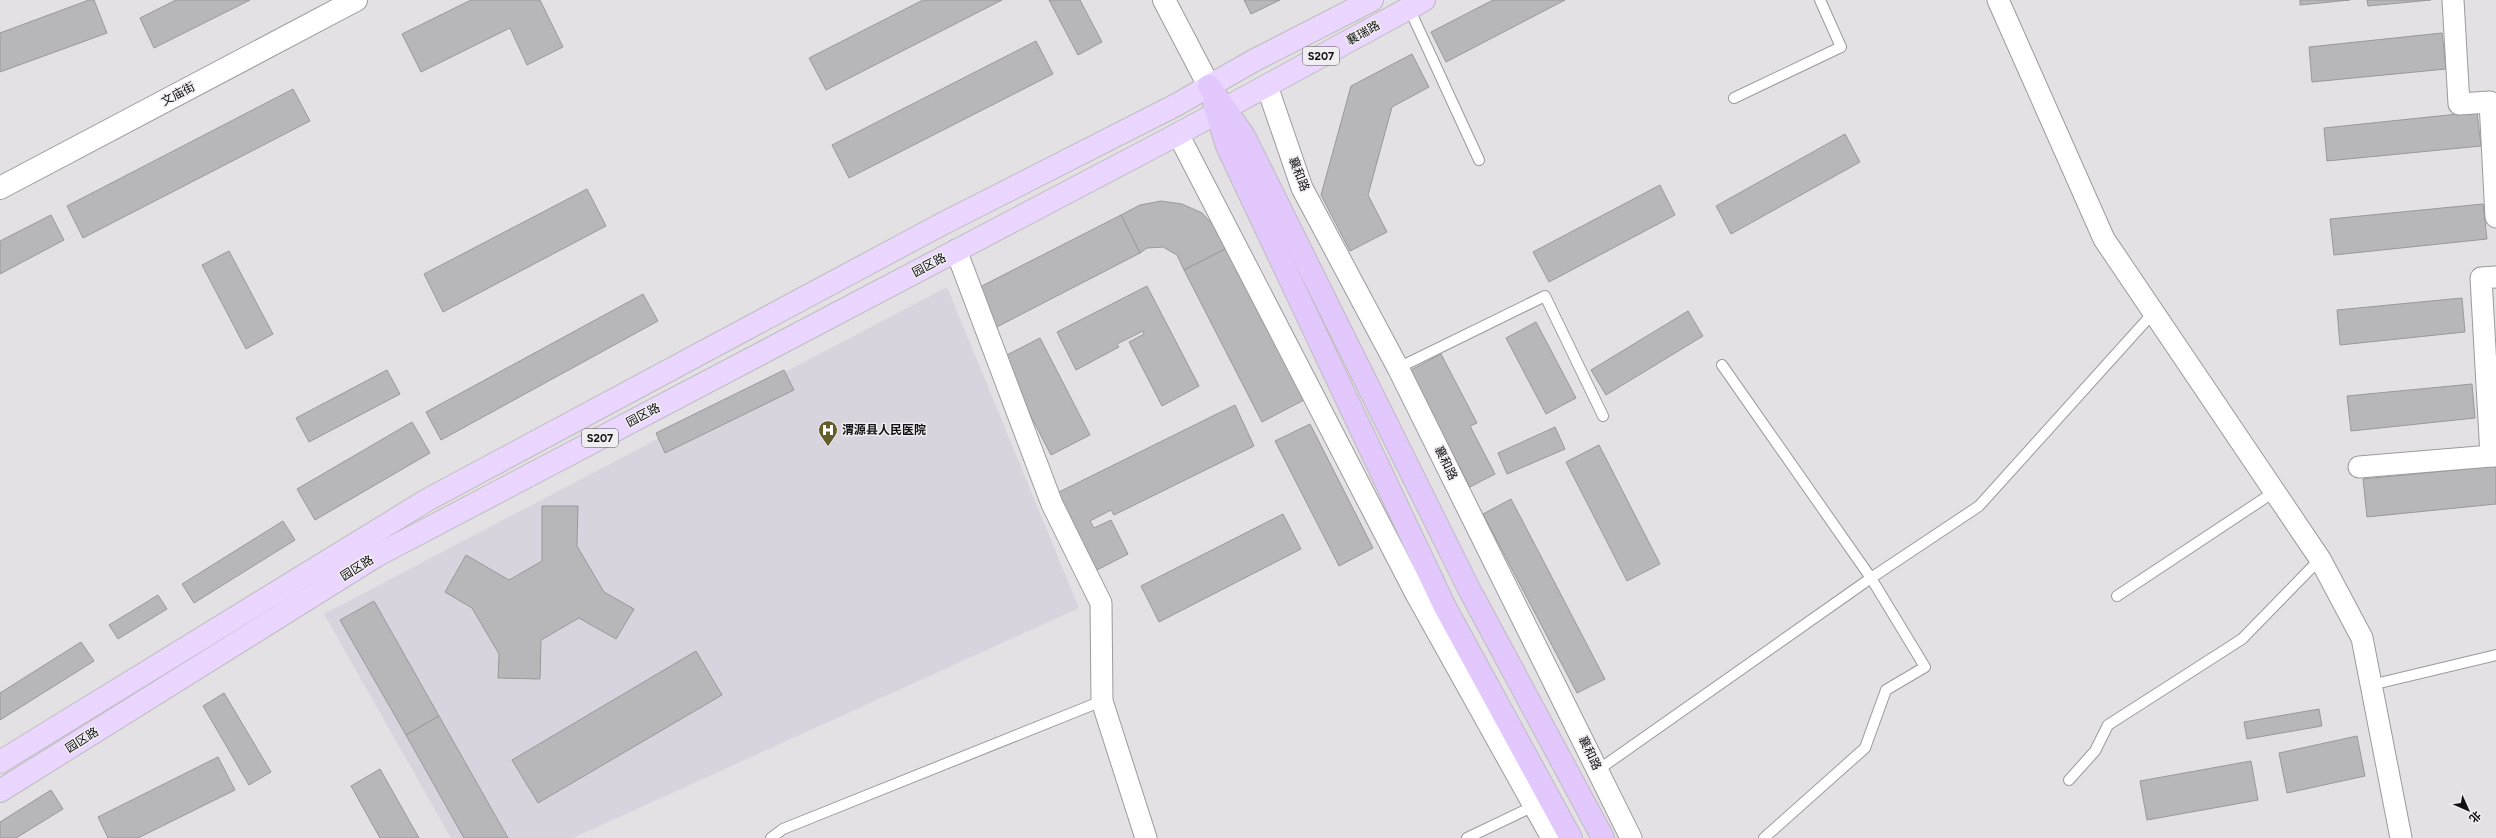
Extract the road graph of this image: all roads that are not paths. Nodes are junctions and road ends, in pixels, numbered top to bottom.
1 (1164, 0) edge
2 (1372, 0) edge
3 (1820, 0) edge
4 (1998, 0) edge
5 (2453, 0) edge
6 (347, 2) edge
7 (1417, 4) edge
8 (1209, 86) junction
9 (1267, 86) junction
10 (1734, 98) dead end
11 (1217, 113) junction
12 (1178, 134) junction
13 (1479, 160) dead end
14 (0, 188) edge
15 (2496, 217) edge
16 (956, 250) junction
17 (2496, 277) edge
18 (2153, 313) junction
19 (1722, 365) dead end
20 (1398, 368) junction
21 (1603, 416) dead end
22 (2494, 456) edge
23 (2359, 467) dead end
24 (2274, 492) junction
25 (2320, 559) junction
26 (1871, 578) junction
27 (2117, 596) dead end
28 (2496, 655) edge
29 (2371, 685) junction
30 (1102, 701) junction
31 (0, 762) edge
32 (1598, 770) junction
33 (2069, 780) dead end
34 (0, 791) edge
35 (1534, 806) junction
36 (771, 838) edge
37 (1146, 838) edge
38 (1467, 838) edge
39 (1552, 838) edge
40 (1571, 838) edge
41 (1603, 838) edge
42 (1631, 838) edge
43 (1764, 838) edge
44 (2401, 838) edge

1 - 8 main road
2 - 8 main road, 襄瑞路 / S207
3 - 10 lane
4 - 18 street
5 - 15 street
6 - 14 main road, 文庙街
7 - 9 main road, 襄瑞路 / S207
7 - 13 lane
8 - 11 highway
8 - 31 main road, 园区路 / S207
8 - 41 highway
9 - 11 main road, 襄瑞路 / S207
9 - 20 street, 襄和路
11 - 12 main road, 园区路 / S207
11 - 40 highway
12 - 16 main road, 园区路 / S207
12 - 35 street
16 - 30 street
16 - 34 main road, 园区路 / S207
17 - 22 street
18 - 24 street
18 - 26 lane
19 - 26 lane
20 - 21 lane
20 - 32 street, 襄和路
22 - 23 street
24 - 25 street
24 - 27 lane
25 - 29 street
25 - 33 lane
26 - 32 lane
26 - 43 lane
28 - 29 lane
29 - 44 street
30 - 36 lane
30 - 37 street
32 - 42 street, 襄和路
35 - 38 lane
35 - 39 street

